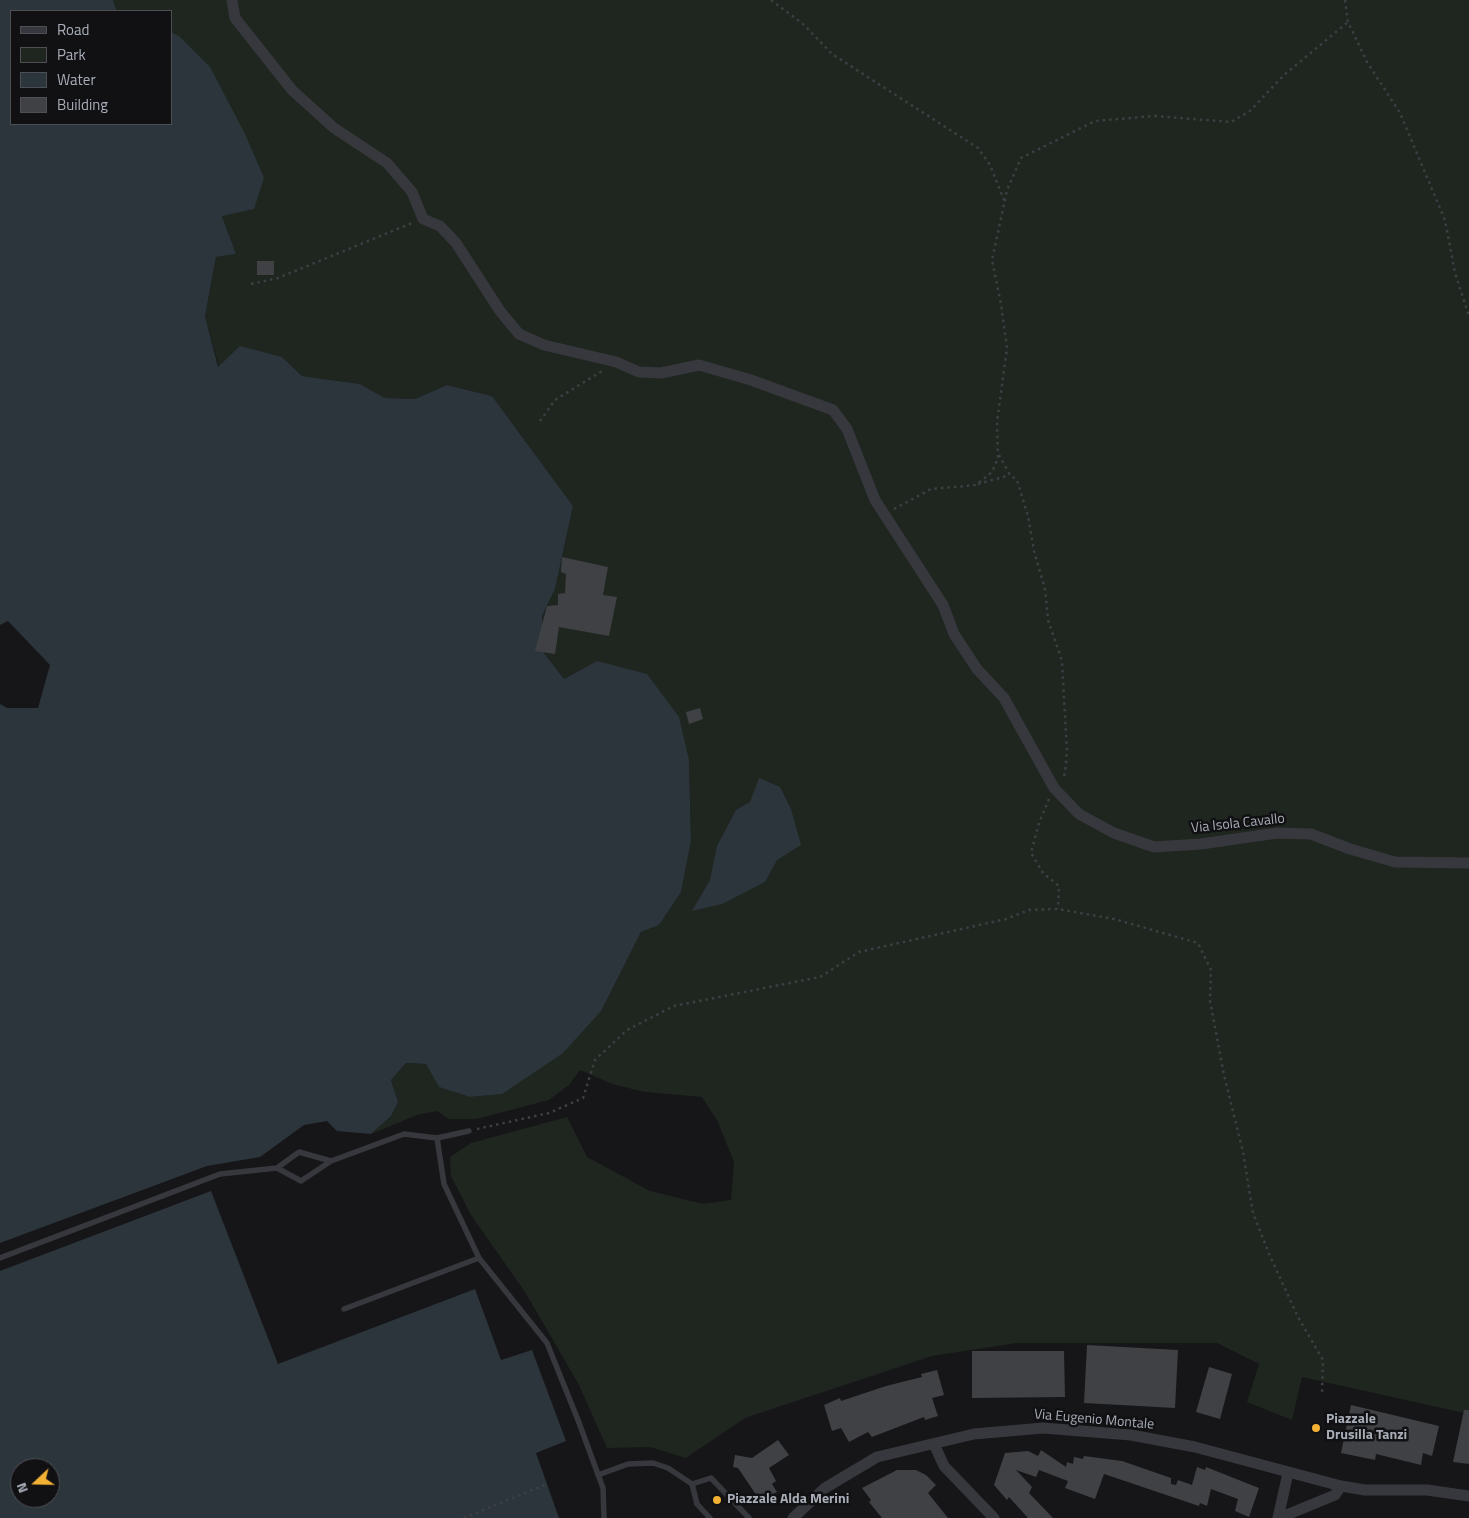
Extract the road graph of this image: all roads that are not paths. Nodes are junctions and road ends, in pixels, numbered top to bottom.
1 (232, 0) edge
2 (1469, 863) edge
3 (470, 1131) road end
4 (437, 1138) junction
5 (331, 1161) junction
6 (277, 1168) junction
7 (0, 1258) edge
8 (479, 1258) junction
9 (344, 1309) dead end
10 (934, 1444) junction
11 (1288, 1473) junction
12 (598, 1475) junction
13 (692, 1484) junction
14 (1341, 1486) junction
15 (1469, 1496) edge
16 (604, 1518) edge
17 (710, 1518) edge
18 (749, 1518) edge
19 (793, 1518) edge
20 (994, 1518) edge
21 (1279, 1518) edge

1 - 2 street, Via Isola Cavallo
3 - 4 lane
4 - 5 lane
4 - 8 lane
5 - 6 lane
5 - 6 lane
6 - 7 lane
8 - 9 lane
8 - 12 lane
10 - 11 street, Via Eugenio Montale
10 - 19 street, Via Eugenio Montale
10 - 20 street
11 - 14 street, Via Eugenio Montale
11 - 21 street
12 - 13 lane
12 - 16 lane
13 - 17 lane
13 - 18 lane
14 - 15 street, Via Eugenio Montale
14 - 21 street

